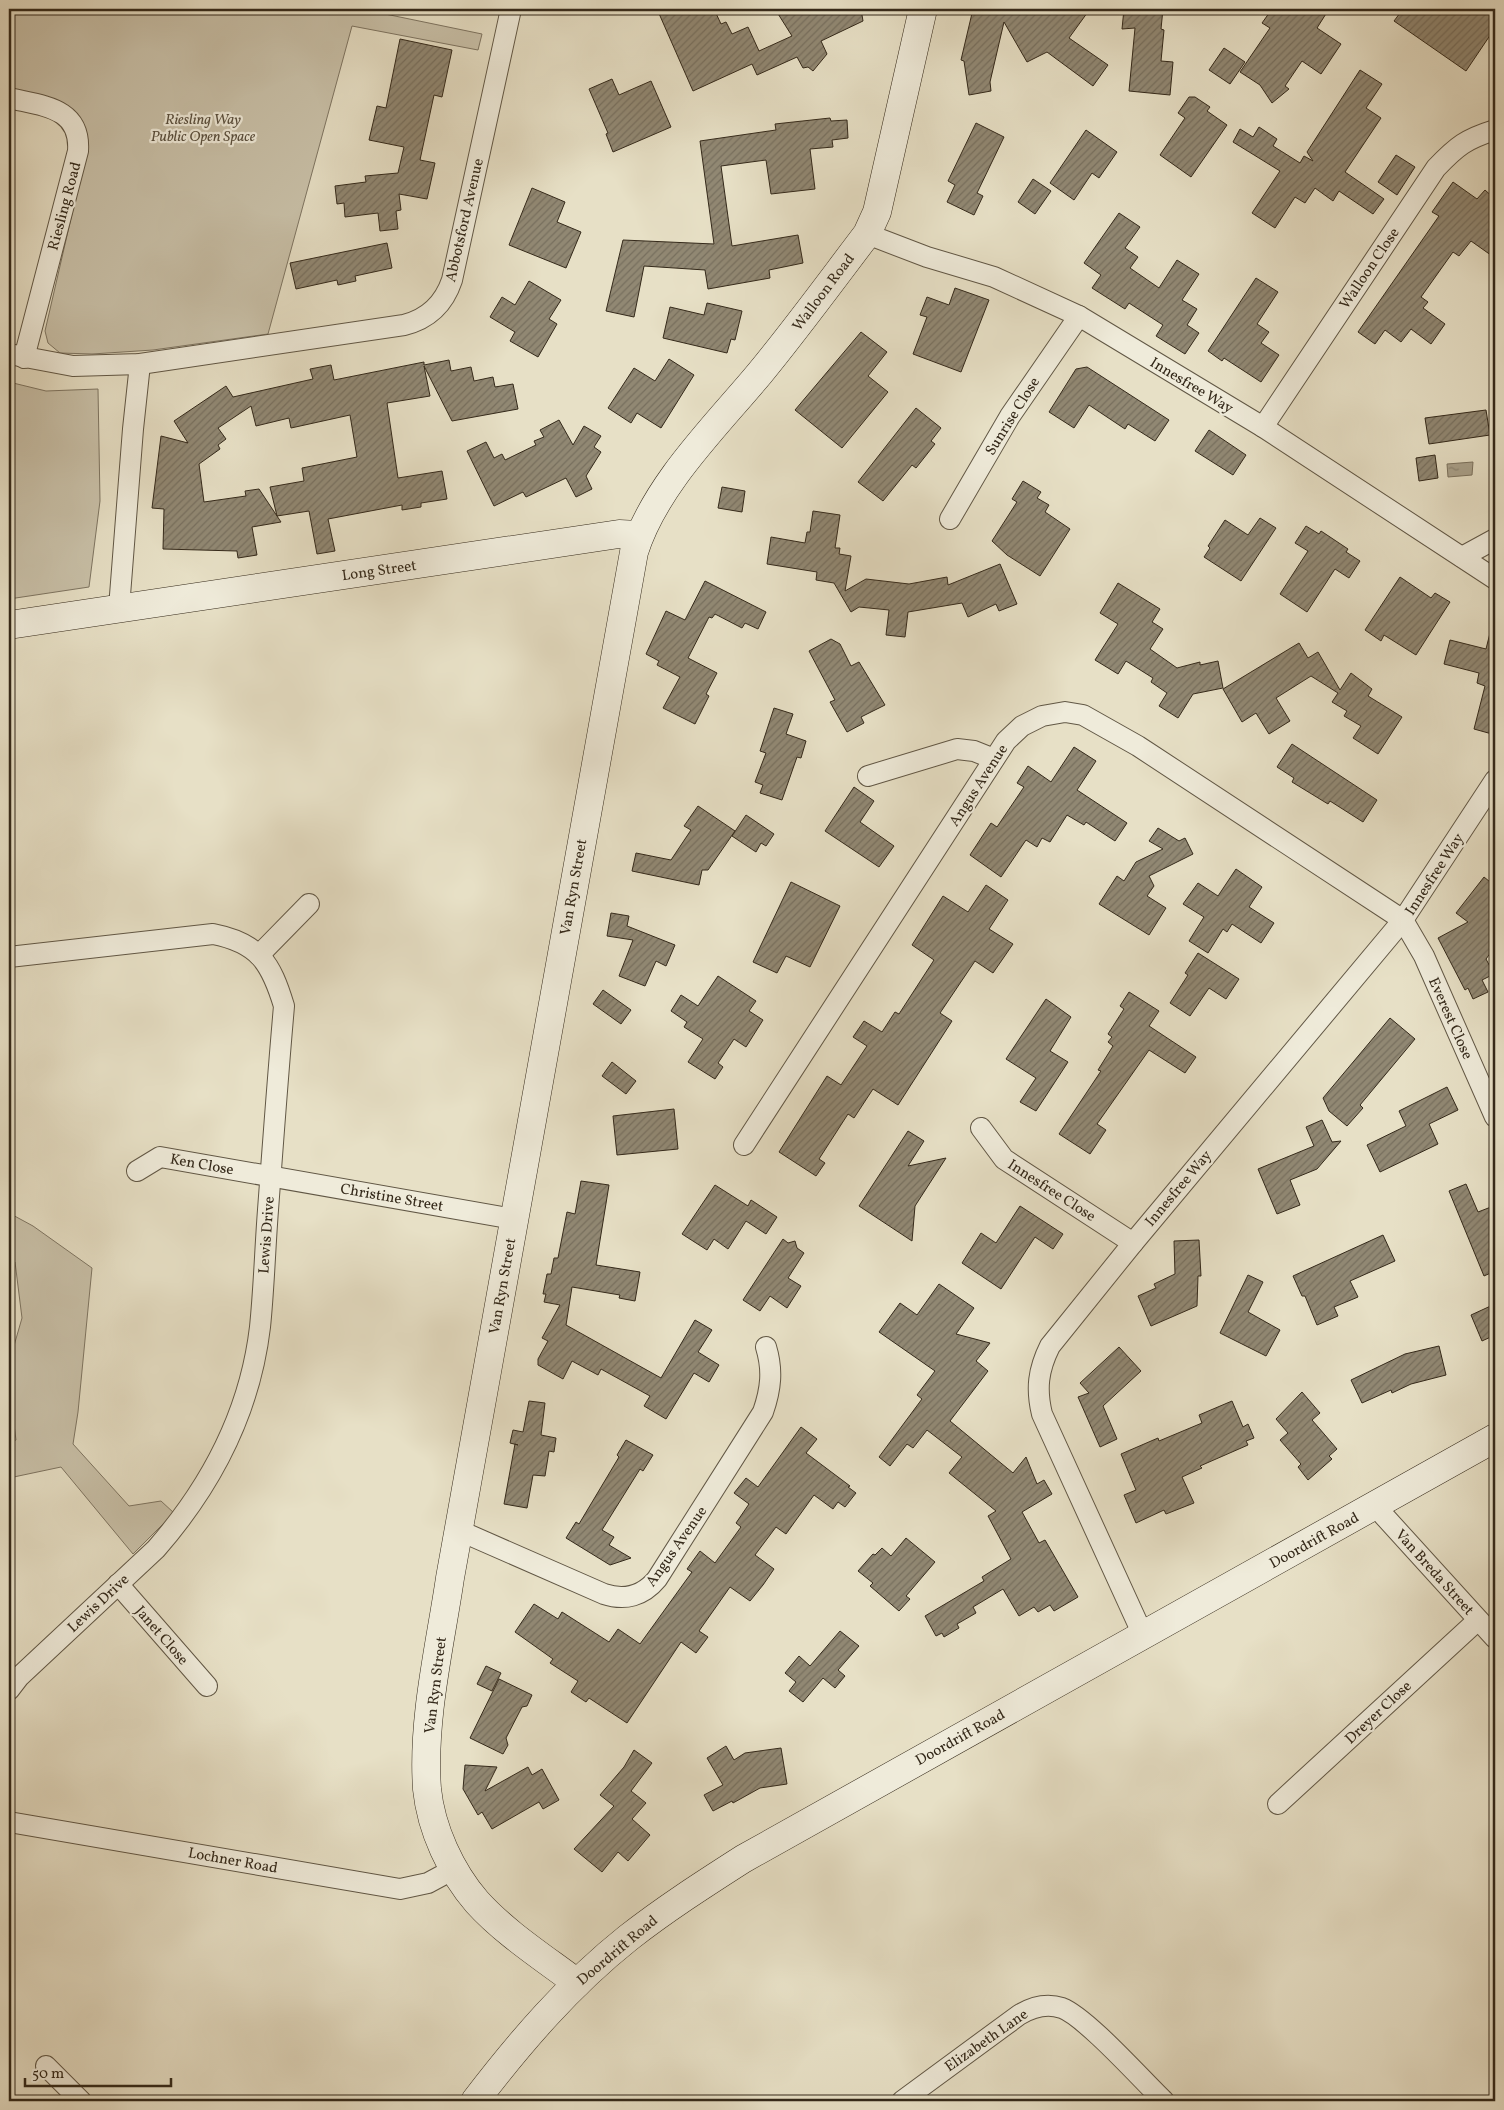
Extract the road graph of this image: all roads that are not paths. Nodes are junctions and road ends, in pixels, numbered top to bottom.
1 (511, 9) edge
2 (924, 9) edge
3 (9, 98) edge
4 (1495, 130) edge
5 (867, 234) junction
6 (1079, 316) junction
7 (17, 356) edge
8 (140, 364) junction
9 (1263, 428) junction
10 (950, 519) dead end
11 (639, 535) junction
12 (1495, 539) edge
13 (1462, 557) junction
14 (1495, 579) edge
15 (118, 608) junction
16 (9, 625) edge
17 (994, 759) junction
18 (868, 776) dead end
19 (1495, 780) edge
20 (309, 904) dead end
21 (1403, 920) junction
22 (259, 955) junction
23 (9, 957) edge
24 (1495, 1117) edge
25 (981, 1128) dead end
26 (744, 1145) dead end
27 (137, 1171) dead end
28 (271, 1176) junction
29 (514, 1219) junction
30 (1133, 1243) junction
31 (766, 1347) dead end
32 (1495, 1438) edge
33 (1375, 1506) junction
34 (458, 1530) junction
35 (118, 1584) junction
36 (1478, 1620) junction
37 (1143, 1635) junction
38 (1495, 1638) edge
39 (12, 1679) edge
40 (206, 1686) dead end
41 (1278, 1804) dead end
42 (9, 1822) edge
43 (454, 1869) junction
44 (577, 1983) junction
45 (46, 2066) dead end
46 (80, 2101) edge
47 (474, 2101) edge
48 (902, 2101) edge
49 (1164, 2101) edge

1 - 8 street, Abbotsford Avenue
2 - 5 street, Walloon Road
3 - 7 street, Riesling Road
4 - 9 street, Walloon Close
5 - 6 street, Innesfree Way
5 - 11 street, Walloon Road
6 - 9 street, Innesfree Way
6 - 10 street, Sunrise Close
7 - 8 street, Abbotsford Avenue
8 - 15 street
9 - 13 street, Innesfree Way
11 - 15 street, Long Street
11 - 29 street, Van Ryn Street
12 - 13 street
13 - 14 street, Innesfree Way
15 - 16 street, Long Street
17 - 18 street
17 - 21 street, Angus Avenue
17 - 26 street, Angus Avenue
19 - 21 street, Innesfree Way
20 - 22 street
21 - 24 street, Everest Close
21 - 30 street, Innesfree Way
22 - 23 street, Lewis Drive
22 - 28 street, Lewis Drive
25 - 30 street, Innesfree Close
27 - 28 street, Ken Close
28 - 29 street, Christine Street
28 - 35 street, Lewis Drive
29 - 34 street, Van Ryn Street
30 - 37 street, Innesfree Way
31 - 34 street, Angus Avenue
32 - 33 street, Doordrift Road
33 - 36 street, Van Breda Street
33 - 37 street, Doordrift Road
34 - 43 street, Van Ryn Street
35 - 39 street, Lewis Drive
35 - 40 street, Janet Close
36 - 38 street, Van Breda Street
36 - 41 street, Dreyer Close
37 - 44 street, Doordrift Road
42 - 43 street, Lochner Road
43 - 44 street, Van Ryn Street
44 - 47 street, Doordrift Road
45 - 46 street
48 - 49 street, Elizabeth Lane

